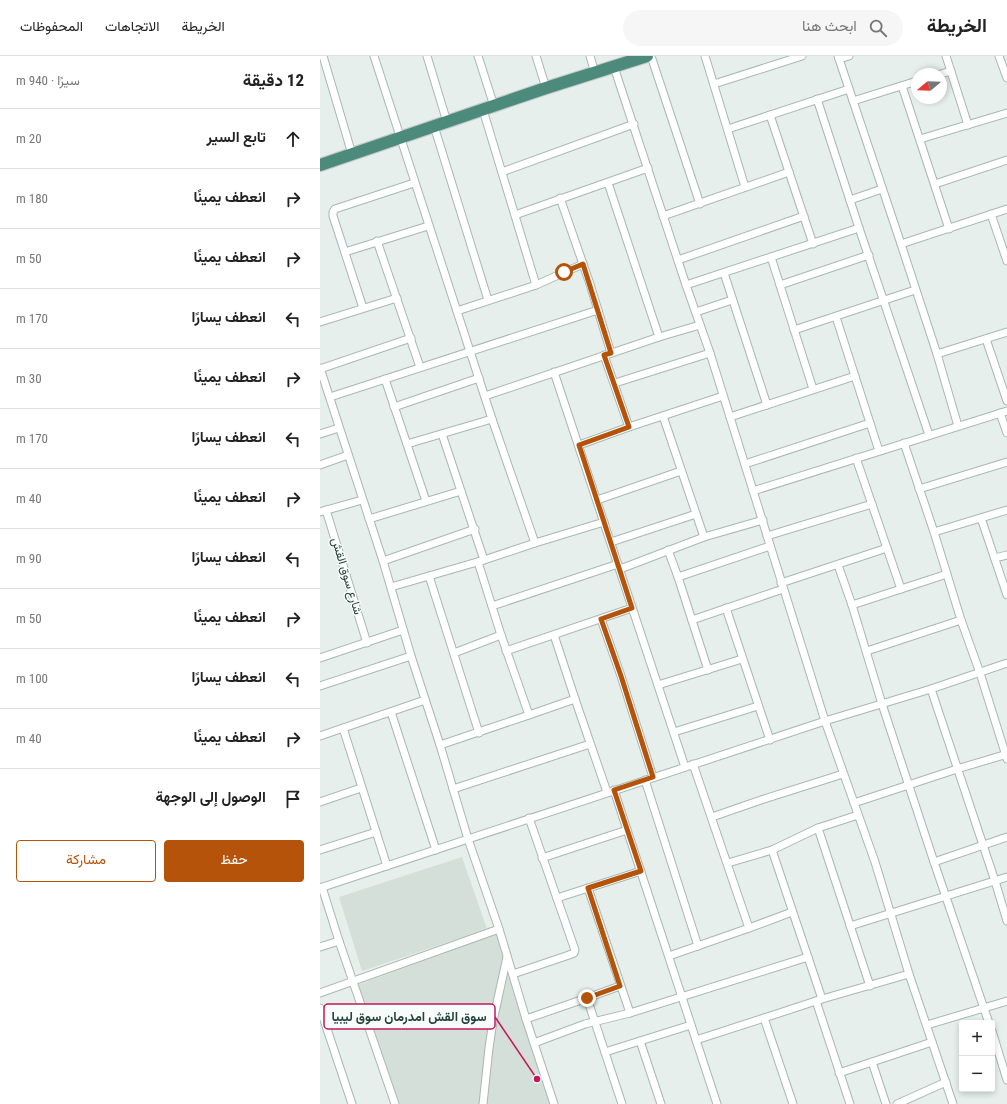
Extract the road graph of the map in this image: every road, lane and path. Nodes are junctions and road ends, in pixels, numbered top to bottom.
1 (323, 56) edge
2 (374, 56) edge
3 (427, 56) edge
4 (478, 56) edge
5 (536, 56) edge
6 (590, 56) edge
7 (646, 56) edge
8 (705, 56) edge
9 (802, 56) edge
10 (849, 56) edge
11 (946, 56) edge
12 (1001, 56) edge
13 (838, 58) edge
14 (614, 66) junction
15 (951, 71) junction
16 (947, 72) edge
17 (596, 73) junction
18 (1007, 78) edge
19 (714, 84) junction
20 (911, 84) edge
21 (902, 86) junction
22 (546, 88) junction
23 (850, 89) junction
24 (817, 99) junction
25 (853, 101) junction
26 (488, 108) junction
27 (1007, 113) edge
28 (770, 115) junction
29 (447, 122) junction
30 (634, 124) junction
31 (968, 125) junction
32 (434, 126) junction
33 (728, 129) junction
34 (401, 137) junction
35 (920, 139) junction
36 (352, 154) junction
37 (1007, 160) edge
38 (320, 165) edge
39 (648, 168) junction
40 (502, 172) junction
41 (789, 172) junction
42 (414, 183) junction
43 (608, 183) junction
44 (935, 184) junction
45 (745, 187) junction
46 (882, 189) junction
47 (560, 198) junction
48 (850, 200) junction
49 (700, 204) junction
50 (1007, 209) edge
51 (991, 214) junction
52 (515, 215) junction
53 (664, 216) junction
54 (804, 216) junction
55 (428, 226) junction
56 (859, 228) junction
57 (949, 229) junction
58 (377, 242) junction
59 (813, 244) junction
60 (901, 244) junction
61 (345, 252) junction
62 (868, 255) junction
63 (771, 257) junction
64 (678, 260) junction
65 (1007, 261) edge
66 (583, 264) junction
67 (724, 273) junction
68 (780, 284) junction
69 (536, 285) junction
70 (686, 285) junction
71 (916, 290) junction
72 (397, 298) junction
73 (488, 300) junction
74 (732, 300) junction
75 (884, 301) junction
76 (363, 308) junction
77 (598, 310) junction
78 (457, 311) junction
79 (696, 312) junction
80 (836, 317) junction
81 (320, 322) edge
82 (700, 325) junction
83 (794, 330) junction
84 (1007, 332) edge
85 (659, 336) junction
86 (411, 338) junction
87 (986, 339) junction
88 (471, 352) junction
89 (710, 353) junction
90 (608, 354) junction
91 (937, 354) junction
92 (420, 367) junction
93 (320, 369) edge
94 (554, 372) junction
95 (855, 376) junction
96 (479, 378) junction
97 (385, 379) junction
98 (322, 383) edge
99 (615, 383) junction
100 (813, 389) junction
101 (485, 396) junction
102 (723, 396) junction
103 (330, 397) junction
104 (1007, 401) edge
105 (767, 405) junction
106 (394, 406) junction
107 (1004, 412) edge
108 (663, 416) junction
109 (730, 417) junction
110 (492, 419) junction
111 (870, 422) junction
112 (958, 426) junction
113 (629, 427) junction
114 (339, 428) junction
115 (1007, 433) edge
116 (320, 434) edge
117 (442, 434) junction
118 (929, 435) junction
119 (904, 443) junction
120 (407, 444) junction
121 (579, 445) junction
122 (879, 451) junction
123 (348, 455) junction
124 (856, 458) junction
125 (1007, 462) edge
126 (745, 464) junction
127 (320, 465) edge
128 (681, 471) junction
129 (919, 489) junction
130 (461, 491) junction
131 (753, 491) junction
132 (362, 500) junction
133 (597, 500) junction
134 (426, 502) junction
135 (872, 504) junction
136 (1007, 510) edge
137 (323, 511) edge
138 (696, 514) junction
139 (981, 518) junction
140 (369, 519) junction
141 (763, 520) junction
142 (604, 522) junction
143 (475, 529) junction
144 (934, 532) junction
145 (767, 536) junction
146 (704, 537) junction
147 (535, 542) junction
148 (611, 542) junction
149 (770, 546) junction
150 (887, 548) junction
151 (668, 550) junction
152 (1007, 554) edge
153 (995, 558) junction
154 (383, 561) junction
155 (481, 561) junction
156 (838, 565) junction
157 (619, 566) junction
158 (947, 574) junction
159 (429, 576) junction
160 (678, 577) junction
161 (782, 586) junction
162 (391, 587) junction
163 (901, 589) junction
164 (1007, 595) edge
165 (852, 605) junction
166 (492, 606) junction
167 (632, 608) junction
168 (726, 608) junction
169 (601, 619) junction
170 (692, 620) junction
171 (961, 620) junction
172 (403, 630) junction
173 (554, 635) junction
174 (501, 636) junction
175 (367, 643) junction
176 (506, 651) junction
177 (867, 651) junction
178 (454, 652) junction
179 (411, 656) junction
180 (320, 658) edge
181 (742, 660) junction
182 (1007, 663) edge
183 (708, 670) junction
184 (980, 672) junction
185 (658, 685) junction
186 (320, 686) edge
187 (931, 689) junction
188 (575, 699) junction
189 (425, 700) junction
190 (882, 704) junction
191 (758, 706) junction
192 (391, 712) junction
193 (529, 715) junction
194 (825, 721) junction
195 (343, 728) junction
196 (674, 732) junction
197 (479, 733) junction
198 (320, 736) edge
199 (770, 740) junction
200 (590, 744) junction
201 (440, 745) junction
202 (1006, 756) edge
203 (693, 764) junction
204 (685, 767) junction
205 (957, 769) junction
206 (843, 774) junction
207 (653, 777) junction
208 (645, 780) junction
209 (909, 785) junction
210 (361, 788) junction
211 (453, 789) junction
212 (614, 790) junction
213 (607, 792) junction
214 (320, 801) edge
215 (854, 803) junction
216 (858, 815) junction
217 (712, 817) junction
218 (529, 818) junction
219 (818, 828) junction
220 (627, 830) junction
221 (376, 832) junction
222 (1007, 837) edge
223 (468, 839) junction
224 (983, 845) junction
225 (320, 850) edge
226 (436, 850) junction
227 (772, 850) junction
228 (542, 858) junction
229 (934, 862) junction
230 (728, 863) junction
231 (387, 866) junction
232 (641, 871) junction
233 (1007, 877) edge
234 (995, 881) junction
235 (321, 887) edge
236 (588, 888) junction
237 (946, 897) junction
238 (557, 898) junction
239 (792, 912) junction
240 (892, 914) junction
241 (1007, 921) edge
242 (850, 926) junction
243 (749, 928) junction
244 (499, 929) junction
245 (338, 941) junction
246 (698, 946) junction
247 (320, 947) edge
248 (669, 956) junction
249 (507, 957) junction
250 (808, 957) junction
251 (513, 974) junction
252 (910, 974) junction
253 (353, 981) junction
254 (620, 986) junction
255 (870, 986) junction
256 (320, 994) edge
257 (682, 997) junction
258 (587, 998) junction
259 (819, 1000) junction
260 (1007, 1001) edge
261 (320, 1008) edge
262 (985, 1008) junction
263 (630, 1013) junction
264 (764, 1018) junction
265 (526, 1019) junction
266 (988, 1020) edge
267 (594, 1021) junction
268 (691, 1025) junction
269 (927, 1025) junction
270 (696, 1040) junction
271 (640, 1041) junction
272 (995, 1041) edge
273 (932, 1042) junction
274 (534, 1043) junction
275 (605, 1052) junction
276 (872, 1062) junction
277 (839, 1073) junction
278 (1007, 1080) edge
279 (946, 1082) junction
280 (352, 1104) edge
281 (394, 1104) edge
282 (483, 1104) edge
283 (554, 1104) edge
284 (622, 1104) edge
285 (661, 1104) edge
286 (717, 1104) edge
287 (793, 1104) edge
288 (850, 1104) edge
289 (886, 1104) edge
290 (897, 1104) edge
291 (953, 1104) edge

1 - 36 street
2 - 34 street
3 - 29 street
4 - 26 street
5 - 22 street
6 - 17 street
7 - 14 highway
7 - 49 street
8 - 19 street
9 - 19 street
10 - 13 street
11 - 15 street
12 - 18 street
13 - 23 street
14 - 17 highway
14 - 30 street
15 - 16 street
15 - 31 street
17 - 22 highway
19 - 33 street
20 - 21 street
21 - 25 street
21 - 35 street
22 - 26 highway
23 - 24 street
23 - 25 street
24 - 28 street
24 - 48 street
25 - 46 street
26 - 29 highway
26 - 40 street
27 - 31 street
28 - 33 street
28 - 41 street
29 - 32 highway
30 - 39 street
30 - 40 street
31 - 35 street
32 - 34 highway
32 - 73 street
33 - 45 street
34 - 36 highway
34 - 42 street
35 - 44 street
36 - 38 highway
37 - 44 street
39 - 43 street
39 - 53 street
40 - 52 street
41 - 45 street
41 - 54 street
42 - 55 street
42 - 61 street
43 - 47 street
43 - 85 street
44 - 57 street
45 - 49 street
46 - 48 street
46 - 60 street
47 - 52 street
47 - 66 street
48 - 56 street
49 - 53 street
50 - 51 street
51 - 57 street
51 - 65 street
52 - 69 street
53 - 64 street
54 - 59 street
54 - 64 street
55 - 58 street
55 - 78 street
56 - 59 street
56 - 62 street
57 - 60 street
58 - 61 street
58 - 72 street
59 - 63 street
60 - 71 street
61 - 76 street
62 - 68 street
62 - 75 street
63 - 67 street
63 - 68 street
64 - 70 street
66 - 69 street
66 - 77 street
67 - 70 street
67 - 74 street
68 - 83 street
69 - 73 street
70 - 79 street
71 - 75 street
71 - 91 street
72 - 76 street
72 - 86 street
73 - 78 street
74 - 79 street
74 - 105 street
75 - 80 street
75 - 118 street
76 - 81 street
77 - 88 street
77 - 90 street
78 - 88 street
79 - 82 street
80 - 83 street
80 - 95 street
82 - 85 street
82 - 89 street
83 - 100 street
84 - 87 street
85 - 90 street
86 - 92 street
86 - 93 street
87 - 91 street
87 - 104 street
88 - 92 street
88 - 96 street
89 - 99 street
89 - 102 street
90 - 94 street
90 - 99 street
91 - 112 street
92 - 97 street
93 - 98 street
94 - 101 street
94 - 121 street
95 - 100 street
95 - 111 street
96 - 101 street
96 - 106 street
97 - 103 street
97 - 106 street
98 - 103 street
99 - 113 street
100 - 105 street
101 - 110 street
102 - 108 street
102 - 109 street
103 - 114 street
105 - 109 street
106 - 120 street
107 - 112 street
107 - 115 street
108 - 113 street
108 - 128 street
109 - 126 street
110 - 117 street
110 - 147 street
111 - 122 street
111 - 126 street
112 - 118 street
113 - 121 street
114 - 116 street
114 - 123 street
117 - 120 street
117 - 130 street
118 - 119 street
119 - 122 street
119 - 129 street
120 - 134 street
121 - 133 street
122 - 124 street
123 - 127 street
123 - 132 street
124 - 131 street
124 - 135 street
125 - 129 street
126 - 131 street
128 - 133 street
128 - 138 street
129 - 144 street
130 - 134 street
130 - 143 street
131 - 141 street
132 - 137 street
132 - 140 street
133 - 142 street
134 - 140 street
135 - 145 street
135 - 150 street
136 - 139 street
137 - 175 street, شارع سوق القش
138 - 146 street
138 - 148 street
139 - 144 street
139 - 153 street
140 - 154 street
141 - 145 street
141 - 146 street
142 - 147 street
142 - 148 street
143 - 154 street
143 - 155 street
144 - 158 street
145 - 149 street
146 - 151 street
147 - 155 street
148 - 157 street
149 - 160 street
149 - 161 street
150 - 156 street
150 - 163 street
151 - 157 street
151 - 160 street
152 - 153 street
153 - 164 street
154 - 162 street
155 - 159 street
155 - 166 street
156 - 161 street
156 - 165 street
157 - 166 street
157 - 167 street
158 - 163 street
158 - 171 street
159 - 162 street
159 - 178 street
160 - 170 street
161 - 168 street
161 - 194 street
162 - 172 street
163 - 165 street
165 - 177 street
166 - 174 street
167 - 169 street
167 - 185 street
168 - 170 street
168 - 181 street
169 - 173 street
169 - 207 street
170 - 183 street
171 - 177 street
171 - 184 street
172 - 175 street
172 - 179 street
173 - 176 street
173 - 188 street
174 - 176 street
174 - 178 street
175 - 180 street
176 - 193 street
177 - 190 street
178 - 197 street
179 - 186 street
179 - 189 street
181 - 183 street
181 - 191 street
182 - 184 street
183 - 185 street
184 - 187 street
184 - 202 street
185 - 196 street
187 - 190 street
187 - 205 street
188 - 193 street
188 - 200 street
189 - 192 street
189 - 201 street
190 - 194 street
190 - 209 street
191 - 196 street
191 - 199 street
192 - 195 street
192 - 226 street
193 - 197 street
194 - 199 street
194 - 206 street
195 - 198 street
195 - 210 street
196 - 204 street
197 - 201 street
199 - 203 street
200 - 211 street
200 - 213 street
201 - 211 street
202 - 205 street
203 - 204 street
203 - 217 street
204 - 207 street
205 - 209 street
205 - 224 street
206 - 215 street
206 - 217 street
207 - 208 street
208 - 212 street
208 - 246 street
209 - 215 street
209 - 229 street
210 - 214 street
210 - 221 street
211 - 223 street
212 - 213 street
212 - 220 street
213 - 218 street
215 - 216 street
216 - 219 street
216 - 240 street
217 - 230 street
218 - 223 street
218 - 228 street
219 - 227 street
219 - 242 street
220 - 228 street
220 - 232 street
221 - 225 street
221 - 231 street
222 - 224 street
223 - 226 street
223 - 244 street
224 - 229 street
224 - 234 street
226 - 231 street
227 - 230 street
227 - 239 street
228 - 238 street
229 - 237 street
230 - 243 street
231 - 235 street
232 - 236 street
232 - 248 street
233 - 234 street
234 - 237 street
234 - 241 street
235 - 245 street
236 - 238 street
236 - 254 street
237 - 240 street
237 - 262 street
238 - 251 street
239 - 243 street
239 - 250 street
240 - 242 street
240 - 252 street
242 - 255 street
243 - 246 street
244 - 249 street
244 - 253 street
245 - 247 street
245 - 253 street
246 - 248 street
248 - 257 street
249 - 251 street
249 - 282 street
250 - 257 street
250 - 259 street
251 - 265 street
252 - 255 street
252 - 269 street
253 - 256 street
253 - 281 street
254 - 258 street
254 - 263 street
255 - 259 street
257 - 263 street
257 - 268 street
258 - 265 street
258 - 267 street
259 - 264 street
259 - 277 street
260 - 262 street
261 - 280 street
262 - 266 street
262 - 269 street
263 - 267 street
264 - 270 street
264 - 287 street
265 - 274 street
267 - 274 street
267 - 275 street
268 - 270 street
268 - 271 street
269 - 273 street
270 - 286 street
271 - 275 street
271 - 285 street
272 - 278 street
273 - 276 street
273 - 279 street
274 - 283 street
275 - 284 street
276 - 277 street
276 - 289 street
277 - 288 street
279 - 290 street
279 - 291 street

